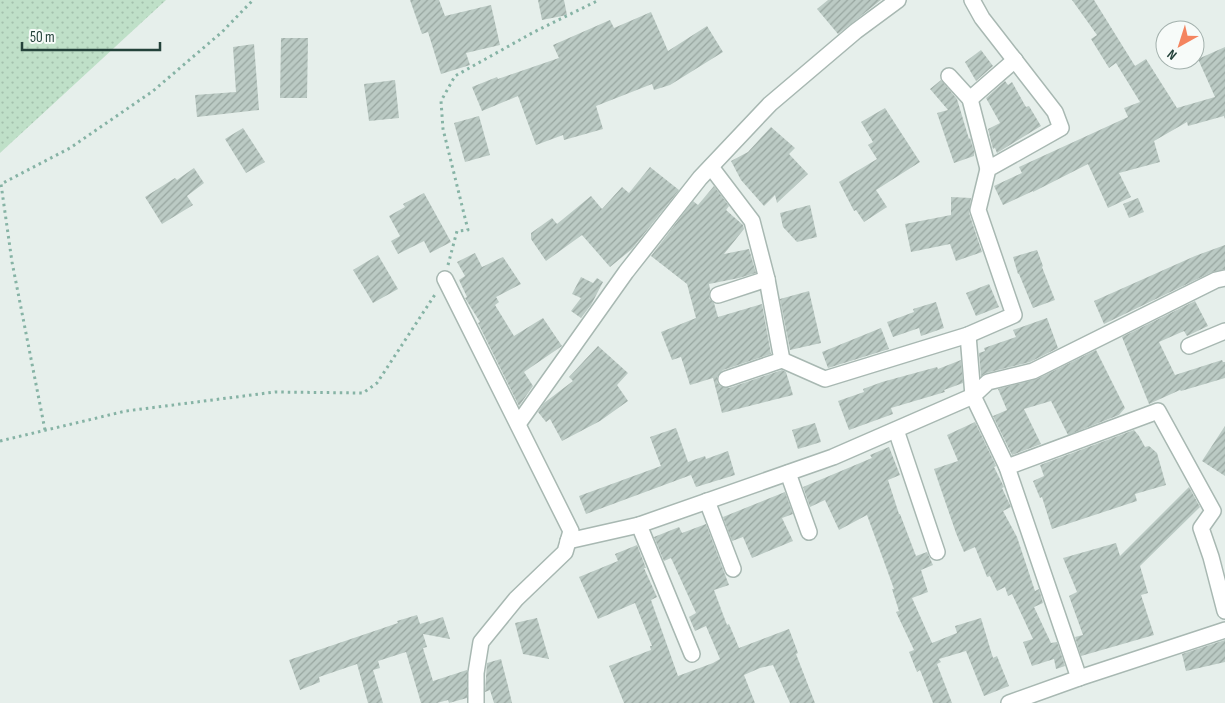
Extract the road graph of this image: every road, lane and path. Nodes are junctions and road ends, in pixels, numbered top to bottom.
1 (253, 0) edge
2 (599, 0) edge
3 (898, 0) edge
4 (972, 0) edge
5 (1015, 60) junction
6 (949, 76) dead end
7 (970, 99) junction
8 (711, 167) junction
9 (988, 169) junction
10 (1225, 278) edge
11 (445, 279) junction
12 (767, 279) junction
13 (718, 295) dead end
14 (1225, 331) edge
15 (968, 335) junction
16 (1189, 346) dead end
17 (782, 360) junction
18 (726, 379) dead end
19 (973, 396) junction
20 (518, 424) junction
21 (45, 430) junction
22 (896, 430) junction
23 (0, 441) edge
24 (1007, 467) junction
25 (788, 473) junction
26 (707, 501) junction
27 (639, 525) junction
28 (809, 532) dead end
29 (568, 541) junction
30 (937, 552) dead end
31 (733, 569) dead end
32 (1225, 611) edge
33 (1225, 630) edge
34 (692, 654) dead end
35 (1079, 678) junction
36 (476, 703) edge
37 (1009, 703) edge

1 - 21 path
2 - 11 path
3 - 8 street
4 - 5 street
5 - 7 street
5 - 9 street
6 - 7 street
7 - 9 street
8 - 12 street
8 - 20 street
9 - 15 street
10 - 19 street
11 - 20 street
11 - 21 path
12 - 13 street
12 - 17 street
14 - 16 street
15 - 17 street
15 - 19 street
17 - 18 street
19 - 22 street
19 - 24 street
20 - 29 street
21 - 23 path
22 - 25 street
22 - 30 street
24 - 32 street
24 - 35 street
25 - 26 street
25 - 28 street
26 - 27 street
26 - 31 street
27 - 29 street
27 - 34 street
29 - 36 street
33 - 35 street
35 - 37 street

